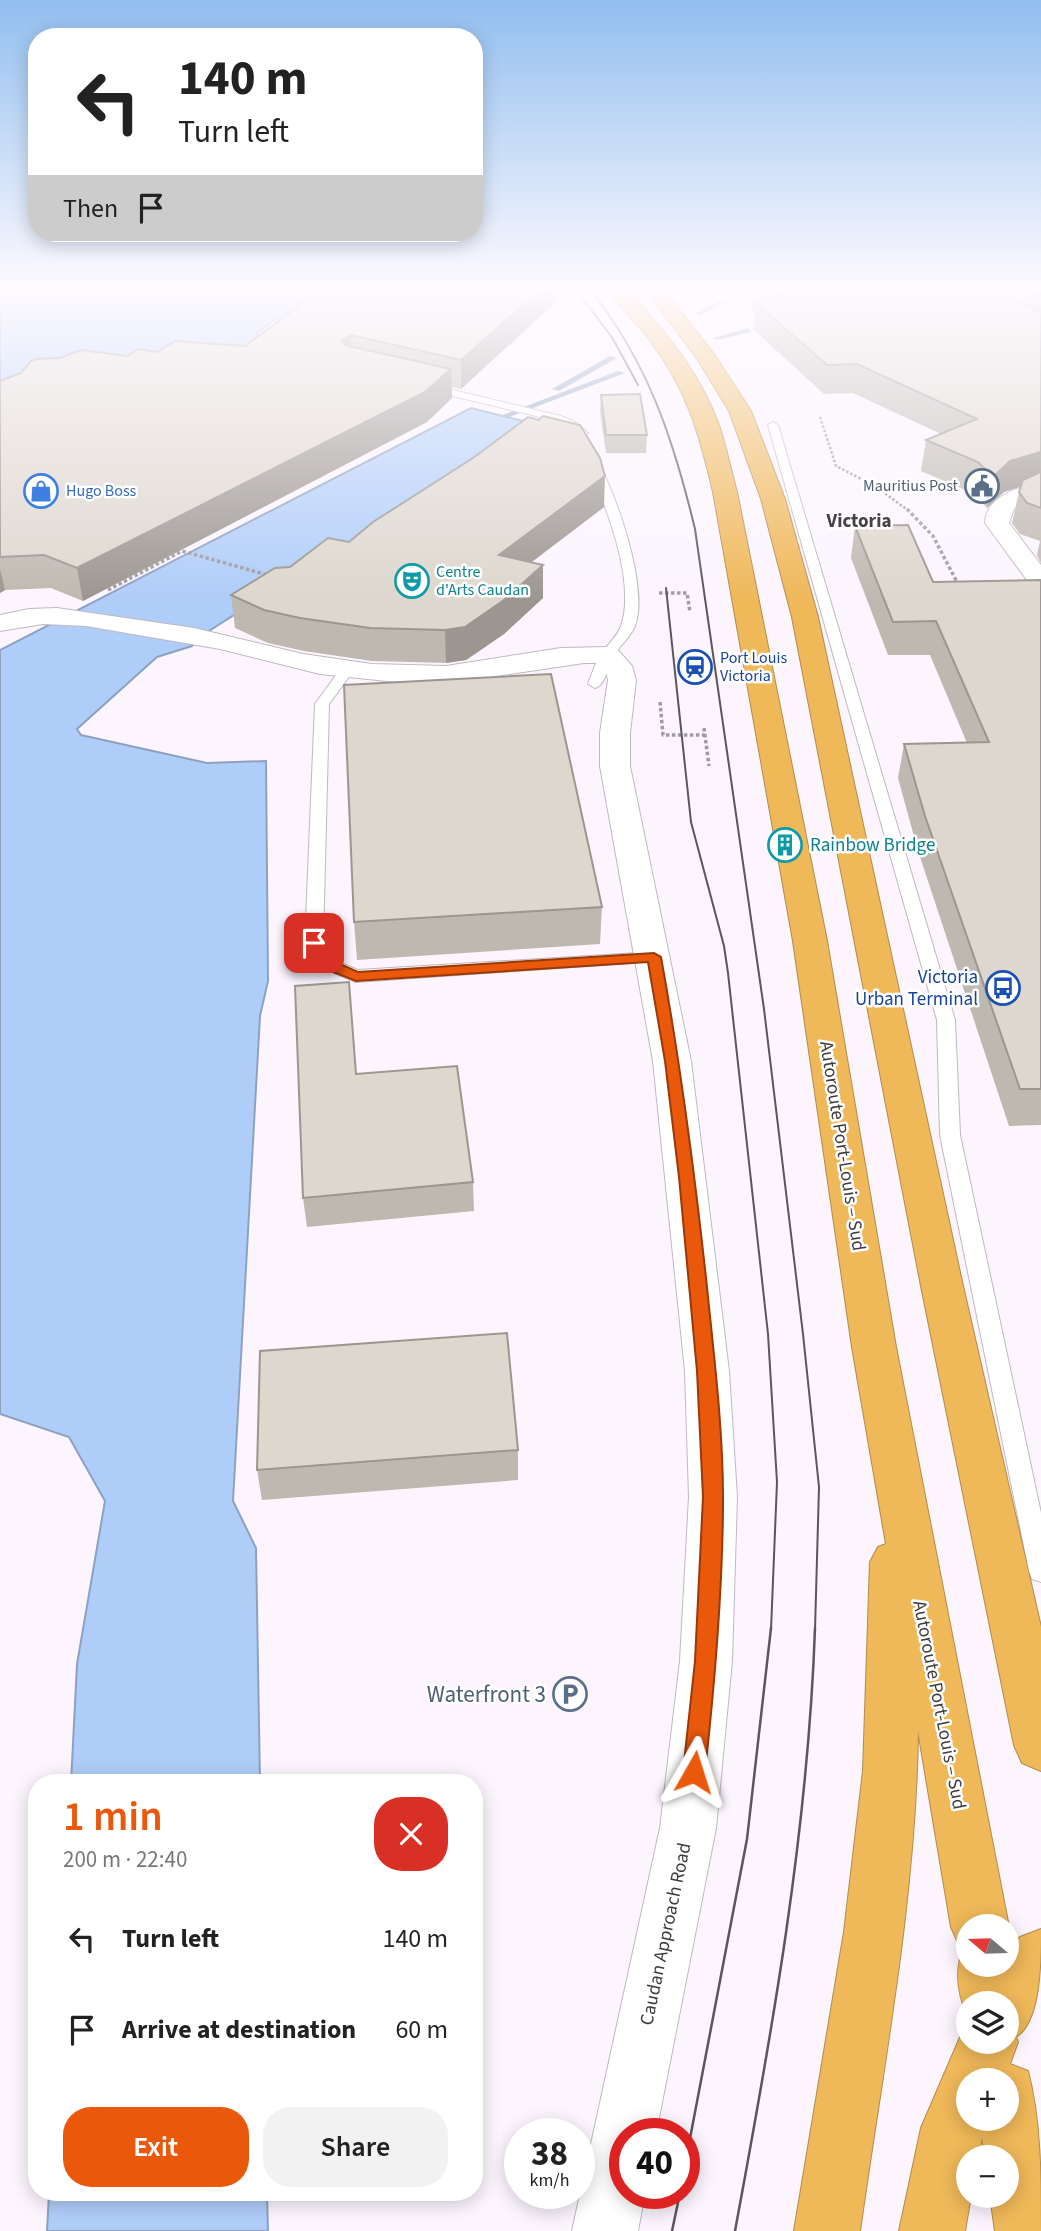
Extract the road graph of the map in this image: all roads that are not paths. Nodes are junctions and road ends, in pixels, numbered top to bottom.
1 (455, 392) edge
2 (700, 392) edge
3 (721, 392) edge
4 (773, 425) dead end
5 (1041, 489) edge
6 (1041, 582) edge
7 (0, 623) edge
8 (607, 654) junction
9 (520, 665) junction
10 (347, 670) junction
11 (596, 684) junction
12 (615, 733) junction
13 (654, 957) junction
14 (897, 1470) junction
15 (988, 1498) junction
16 (1041, 1571) edge
17 (1041, 1648) edge
18 (1041, 1745) edge
19 (978, 1914) edge
20 (1041, 1958) edge
21 (1017, 1991) edge
22 (628, 2118) edge
23 (956, 2118) edge
24 (1012, 2131) edge
25 (609, 2209) edge
26 (605, 2231) edge
27 (827, 2231) edge
28 (932, 2231) edge
29 (1028, 2231) edge

1 - 8 lane
2 - 14 highway, Autoroute Port-Louis – Sud
3 - 15 highway
4 - 16 lane
5 - 6 street
7 - 10 street
8 - 9 street
8 - 11 lane
8 - 12 street
9 - 10 street
9 - 11 street
10 - 13 lane
11 - 12 street
12 - 13 street, Caudan Approach Road
13 - 22 street, Caudan Approach Road
14 - 19 highway, Autoroute Port-Louis – Sud
14 - 27 highway
15 - 17 highway
15 - 18 highway
20 - 21 highway
23 - 28 highway
24 - 29 highway
25 - 26 street, Caudan Approach Road

